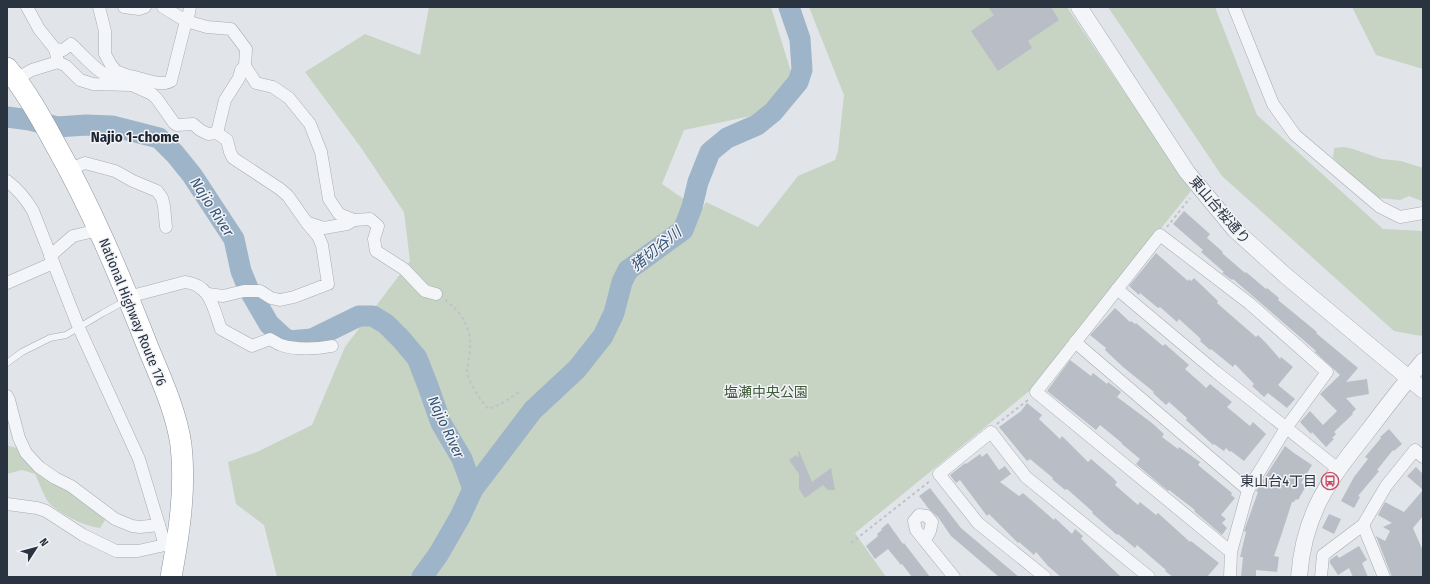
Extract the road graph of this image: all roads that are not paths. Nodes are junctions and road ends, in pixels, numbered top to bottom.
1 (27, 7) edge
2 (99, 7) edge
3 (124, 7) edge
4 (163, 7) edge
5 (190, 7) edge
6 (1079, 7) edge
7 (1234, 7) edge
8 (141, 8) edge
9 (186, 21) junction
10 (55, 49) junction
11 (58, 62) junction
12 (245, 66) junction
13 (126, 75) junction
14 (10, 76) edge
15 (217, 133) junction
16 (70, 169) junction
17 (7, 182) edge
18 (1423, 213) edge
19 (354, 220) junction
20 (307, 222) junction
21 (166, 227) dead end
22 (99, 230) junction
23 (52, 259) junction
24 (7, 283) edge
25 (1117, 289) junction
26 (208, 294) junction
27 (436, 294) road end
28 (128, 298) junction
29 (79, 328) junction
30 (1075, 342) junction
31 (332, 346) dead end
32 (1423, 361) edge
33 (7, 363) edge
34 (1409, 378) junction
35 (1423, 390) edge
36 (7, 396) edge
37 (1286, 428) junction
38 (1423, 457) edge
39 (1338, 469) junction
40 (1248, 490) junction
41 (7, 504) edge
42 (159, 525) junction
43 (1363, 525) junction
44 (925, 540) dead end
45 (171, 546) junction
46 (1231, 552) junction
47 (170, 577) edge
48 (954, 577) edge
49 (1046, 577) edge
50 (1149, 577) edge
51 (1230, 577) edge
52 (1298, 577) edge
53 (1321, 577) edge
54 (1384, 577) edge

1 - 10 street
2 - 13 street
3 - 8 street
4 - 9 street
5 - 9 street
6 - 34 street, 東山台桜通り
7 - 18 street
9 - 12 street
9 - 13 street
10 - 11 street
10 - 13 street
11 - 14 street
11 - 15 street
12 - 15 street
12 - 19 street
14 - 16 highway, National Highway Route 176
15 - 20 street
16 - 21 street
16 - 22 highway, National Highway Route 176
17 - 23 street
19 - 20 street
19 - 27 street
20 - 26 street
22 - 23 street
22 - 28 highway, National Highway Route 176
23 - 24 street
23 - 29 street
25 - 30 street
25 - 37 street
25 - 37 street
26 - 28 street
26 - 31 street
28 - 29 lane
28 - 45 highway, National Highway Route 176
29 - 33 lane
29 - 42 street
30 - 40 street
30 - 46 street
32 - 34 street
34 - 35 street, 東山台桜通り
34 - 39 street
36 - 42 street
37 - 39 street
37 - 40 street
38 - 43 street
39 - 52 street
40 - 46 street
41 - 45 street
42 - 45 street
43 - 53 street
43 - 54 street
44 - 48 street
45 - 47 highway, National Highway Route 176
46 - 51 street
49 - 50 street

